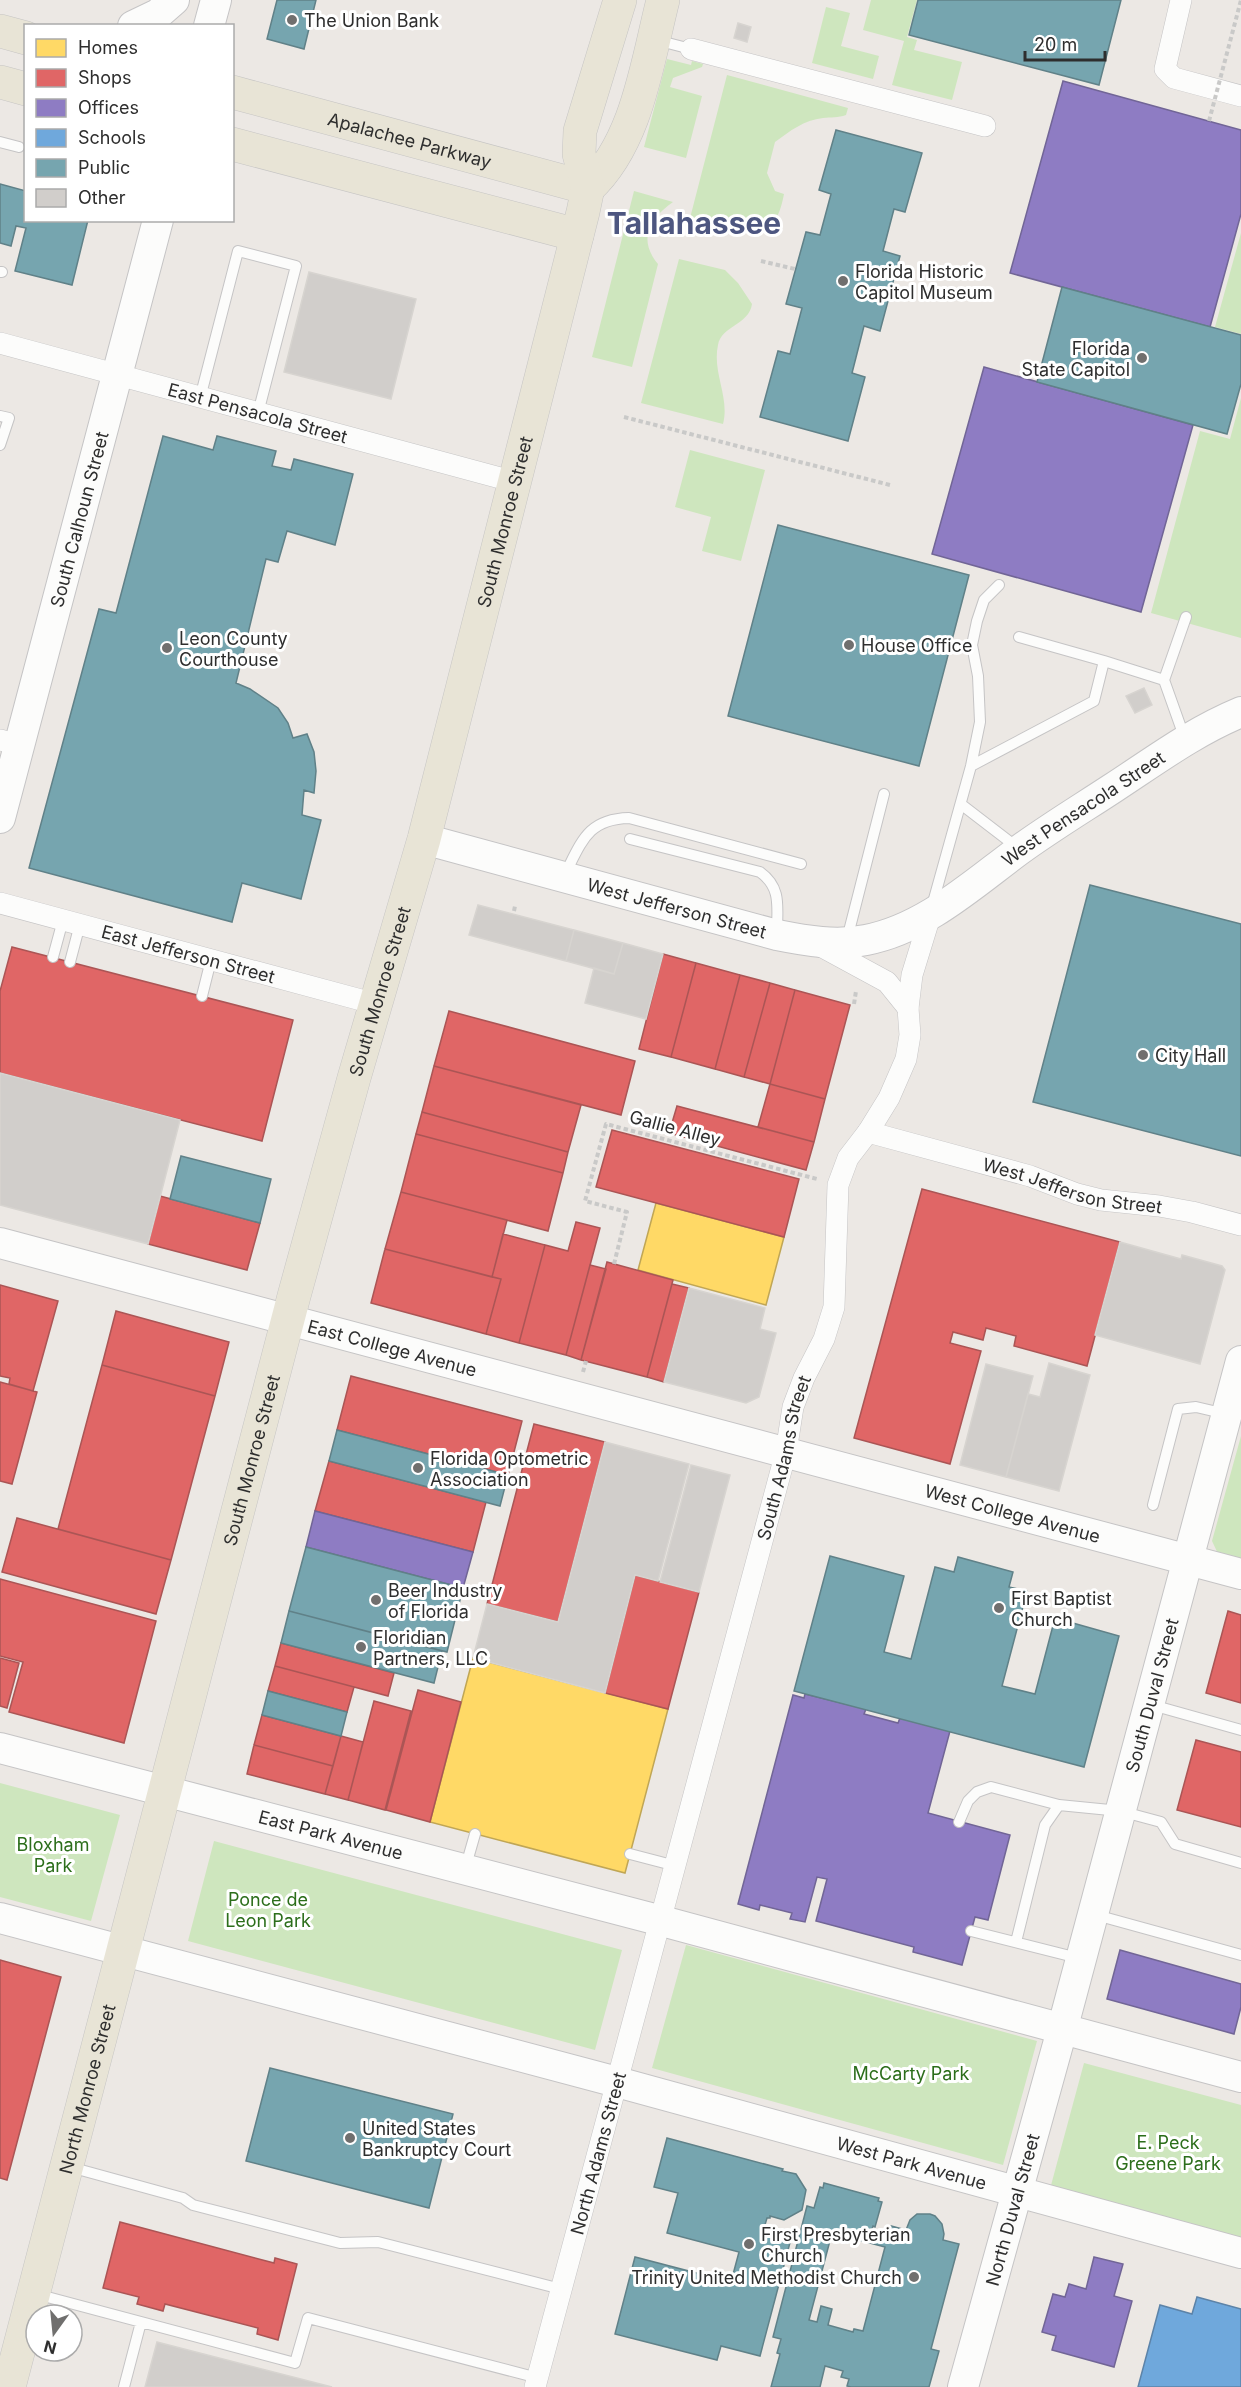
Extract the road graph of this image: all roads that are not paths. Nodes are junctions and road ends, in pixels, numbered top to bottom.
1 (174, 0) edge
2 (216, 0) edge
3 (620, 0) edge
4 (663, 0) edge
5 (1180, 0) edge
6 (137, 24) edge
7 (210, 24) edge
8 (0, 29) edge
9 (24, 29) edge
10 (24, 37) edge
11 (653, 39) junction
12 (691, 49) joint
13 (0, 82) edge
14 (24, 88) edge
15 (234, 93) edge
16 (1241, 96) edge
17 (985, 126) dead end
18 (0, 142) edge
19 (234, 145) edge
20 (19, 147) dead end
21 (588, 188) junction
22 (157, 222) edge
23 (578, 235) junction
24 (0, 344) edge
25 (117, 375) junction
26 (200, 398) junction
27 (258, 413) junction
28 (0, 416) edge
29 (0, 445) edge
30 (515, 482) junction
31 (999, 585) dead end
32 (1185, 617) dead end
33 (1019, 637) dead end
34 (1104, 661) junction
35 (1164, 680) junction
36 (1241, 712) edge
37 (1185, 739) junction
38 (10, 743) edge
39 (971, 766) junction
40 (884, 794) dead end
41 (962, 805) junction
42 (0, 818) edge
43 (424, 839) junction
44 (630, 839) dead end
45 (1020, 849) junction
46 (801, 864) dead end
47 (563, 877) junction
48 (0, 903) edge
49 (931, 913) junction
50 (72, 922) junction
51 (777, 935) junction
52 (846, 942) junction
53 (815, 943) junction
54 (53, 957) dead end
55 (212, 960) junction
56 (70, 962) dead end
57 (202, 996) dead end
58 (376, 1004) junction
59 (908, 1008) junction
60 (868, 1132) junction
61 (1241, 1225) edge
62 (0, 1243) edge
63 (287, 1320) junction
64 (1241, 1361) edge
65 (1227, 1414) junction
66 (786, 1452) junction
67 (1153, 1505) dead end
68 (1188, 1559) junction
69 (1241, 1574) edge
70 (1149, 1704) junction
71 (1241, 1730) edge
72 (0, 1748) edge
73 (164, 1791) junction
74 (1059, 1805) junction
75 (1120, 1811) junction
76 (959, 1822) dead end
77 (475, 1834) dead end
78 (630, 1854) dead end
79 (1241, 1863) edge
80 (676, 1866) junction
81 (465, 1869) junction
82 (1093, 1914) junction
83 (0, 1918) edge
84 (662, 1921) junction
85 (971, 1931) dead end
86 (1016, 1942) junction
87 (123, 1950) junction
88 (1241, 1955) edge
89 (1081, 1959) junction
90 (1062, 2030) junction
91 (1241, 2077) edge
92 (617, 2082) junction
93 (67, 2166) junction
94 (1016, 2192) junction
95 (1241, 2253) edge
96 (561, 2289) junction
97 (33, 2293) junction
98 (141, 2322) junction
99 (536, 2385) edge
100 (9, 2387) edge
101 (124, 2387) edge
102 (963, 2387) edge

1 - 6 street
2 - 7 street
3 - 21 main road, South Monroe Street
4 - 11 main road
5 - 16 street
8 - 9 street
8 - 10 main road
11 - 12 lane
11 - 21 main road
12 - 17 street
13 - 14 main road
15 - 21 main road, Apalachee Parkway
18 - 20 lane
19 - 23 main road
21 - 23 main road, South Monroe Street
22 - 25 street, South Calhoun Street
23 - 30 main road, South Monroe Street
24 - 25 street, East Pensacola Street
25 - 26 street, East Pensacola Street
25 - 38 street, South Calhoun Street
26 - 27 street, East Pensacola Street
26 - 27 lane
27 - 30 street, East Pensacola Street
28 - 29 lane
30 - 43 main road, South Monroe Street
31 - 39 lane
32 - 35 lane
33 - 34 lane
34 - 35 lane
34 - 39 lane
35 - 37 lane
36 - 37 street, West Pensacola Street
37 - 45 street, West Pensacola Street
38 - 42 street, South Calhoun Street
39 - 41 lane
40 - 52 lane
41 - 45 lane
41 - 49 lane
43 - 47 street, West Jefferson Street
43 - 58 main road, South Monroe Street
44 - 51 lane
45 - 49 street, West Pensacola Street
46 - 47 lane
47 - 51 street, West Jefferson Street
48 - 50 street, East Jefferson Street
49 - 52 street, West Jefferson Street
49 - 59 street, South Adams Street
50 - 54 lane
50 - 55 street, East Jefferson Street
50 - 56 lane
51 - 53 street, West Jefferson Street
52 - 53 street, West Jefferson Street
53 - 59 street
55 - 57 lane
55 - 58 street, East Jefferson Street
58 - 63 main road, South Monroe Street
59 - 60 street, South Adams Street
60 - 61 street, West Jefferson Street
60 - 66 street, South Adams Street
62 - 63 street, East College Avenue
63 - 66 street, East College Avenue
63 - 73 main road, South Monroe Street
64 - 65 street, South Duval Street
65 - 67 lane
65 - 68 street, South Duval Street
66 - 68 street, West College Avenue
66 - 80 street, South Adams Street
68 - 69 street, West College Avenue
68 - 70 street, South Duval Street
70 - 71 lane
70 - 75 street, South Duval Street
72 - 73 street, East Park Avenue
73 - 81 street, East Park Avenue
73 - 87 main road, North Monroe Street
74 - 75 lane
74 - 76 lane
74 - 86 lane
75 - 79 lane
75 - 82 street, South Duval Street
77 - 81 lane
78 - 80 lane
80 - 84 street, South Adams Street
81 - 84 street, East Park Avenue
82 - 88 lane
82 - 89 street, South Duval Street
83 - 87 street
84 - 90 street
84 - 92 street, North Adams Street
85 - 86 lane
86 - 89 lane
87 - 92 street
87 - 93 main road, North Monroe Street
89 - 90 street, South Duval Street
90 - 91 street
90 - 94 street, North Duval Street
92 - 94 street, West Park Avenue
92 - 96 street, North Adams Street
93 - 96 lane
93 - 97 main road, North Monroe Street
94 - 95 street, West Park Avenue
94 - 102 street, North Duval Street
96 - 99 street, North Adams Street
97 - 98 lane
97 - 100 main road, North Monroe Street
98 - 99 lane
98 - 101 lane

